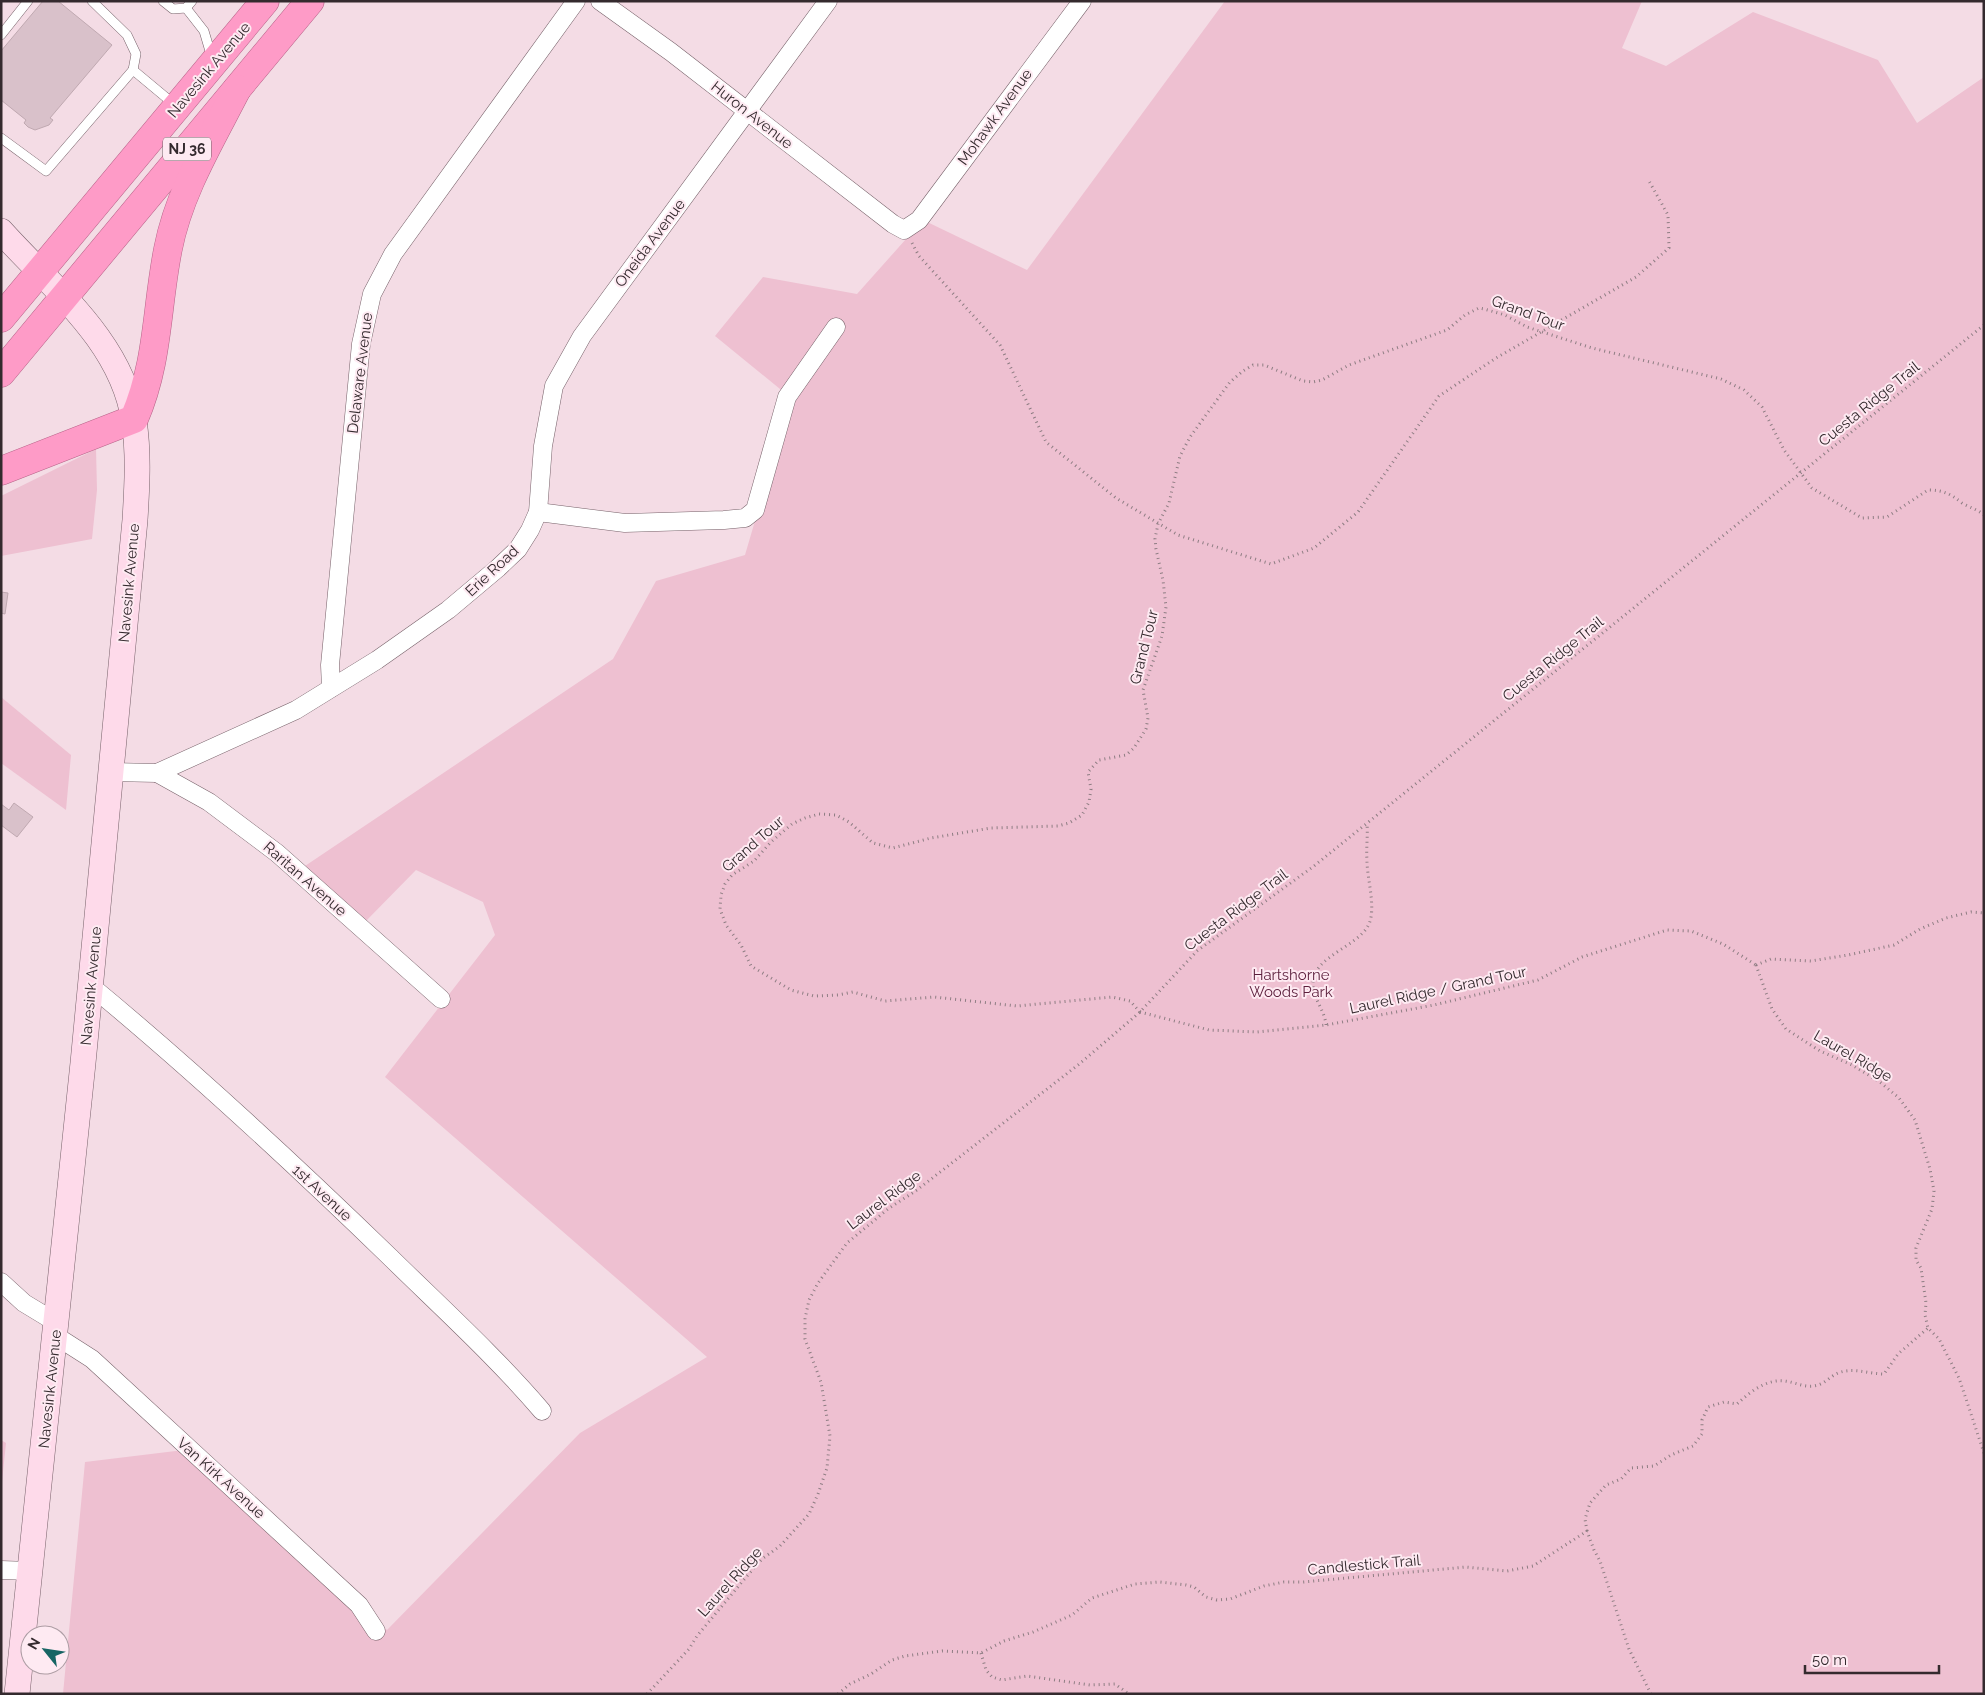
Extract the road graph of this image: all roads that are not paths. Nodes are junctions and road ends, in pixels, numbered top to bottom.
1 (28, 1) edge
2 (92, 1) edge
3 (163, 1) edge
4 (265, 1) edge
5 (310, 1) edge
6 (576, 1) edge
7 (600, 1) edge
8 (828, 1) edge
9 (1082, 1) edge
10 (189, 4) edge
11 (1, 34) edge
12 (214, 63) junction
13 (133, 70) junction
14 (237, 89) junction
15 (178, 107) junction
16 (748, 112) junction
17 (1, 138) edge
18 (904, 230) joint
19 (1, 231) edge
20 (40, 272) junction
21 (64, 297) junction
22 (1, 318) edge
23 (836, 327) dead end
24 (1, 373) edge
25 (134, 419) junction
26 (1, 470) edge
27 (538, 512) junction
28 (331, 688) junction
29 (111, 772) junction
30 (157, 772) junction
31 (91, 986) junction
32 (441, 1000) dead end
33 (1, 1282) edge
34 (56, 1329) junction
35 (542, 1411) dead end
36 (1, 1570) edge
37 (30, 1571) junction
38 (376, 1631) dead end
39 (17, 1694) edge

1 - 11 lane
2 - 13 lane
3 - 10 lane
4 - 12 highway, Navesink Avenue / NJ 36
5 - 14 highway, NJ 36
6 - 28 street, Delaware Avenue
7 - 16 street, Huron Avenue
8 - 16 street, Oneida Avenue
9 - 18 street, Mohawk Avenue
10 - 12 lane
12 - 15 highway, Navesink Avenue / NJ 36
13 - 15 lane
13 - 17 lane
14 - 21 highway, NJ 36
14 - 25 highway
15 - 20 highway, Navesink Avenue / NJ 36
16 - 18 street, Huron Avenue
16 - 27 street, Oneida Avenue
19 - 20 main road
20 - 21 main road, Navesink Avenue
20 - 22 highway, NJ 36
21 - 24 highway, NJ 36
21 - 25 main road, Navesink Avenue
23 - 27 street
25 - 26 highway
25 - 29 main road, Navesink Avenue
27 - 28 street, Erie Road
28 - 30 street, Erie Road
29 - 30 street, Erie Road
29 - 31 main road, Navesink Avenue
30 - 32 street, Raritan Avenue
31 - 34 main road, Navesink Avenue
31 - 35 street, 1st Avenue
33 - 34 street, Van Kirk Avenue
34 - 37 main road, Navesink Avenue
34 - 38 street, Van Kirk Avenue
36 - 37 street
37 - 39 main road, Navesink Avenue

